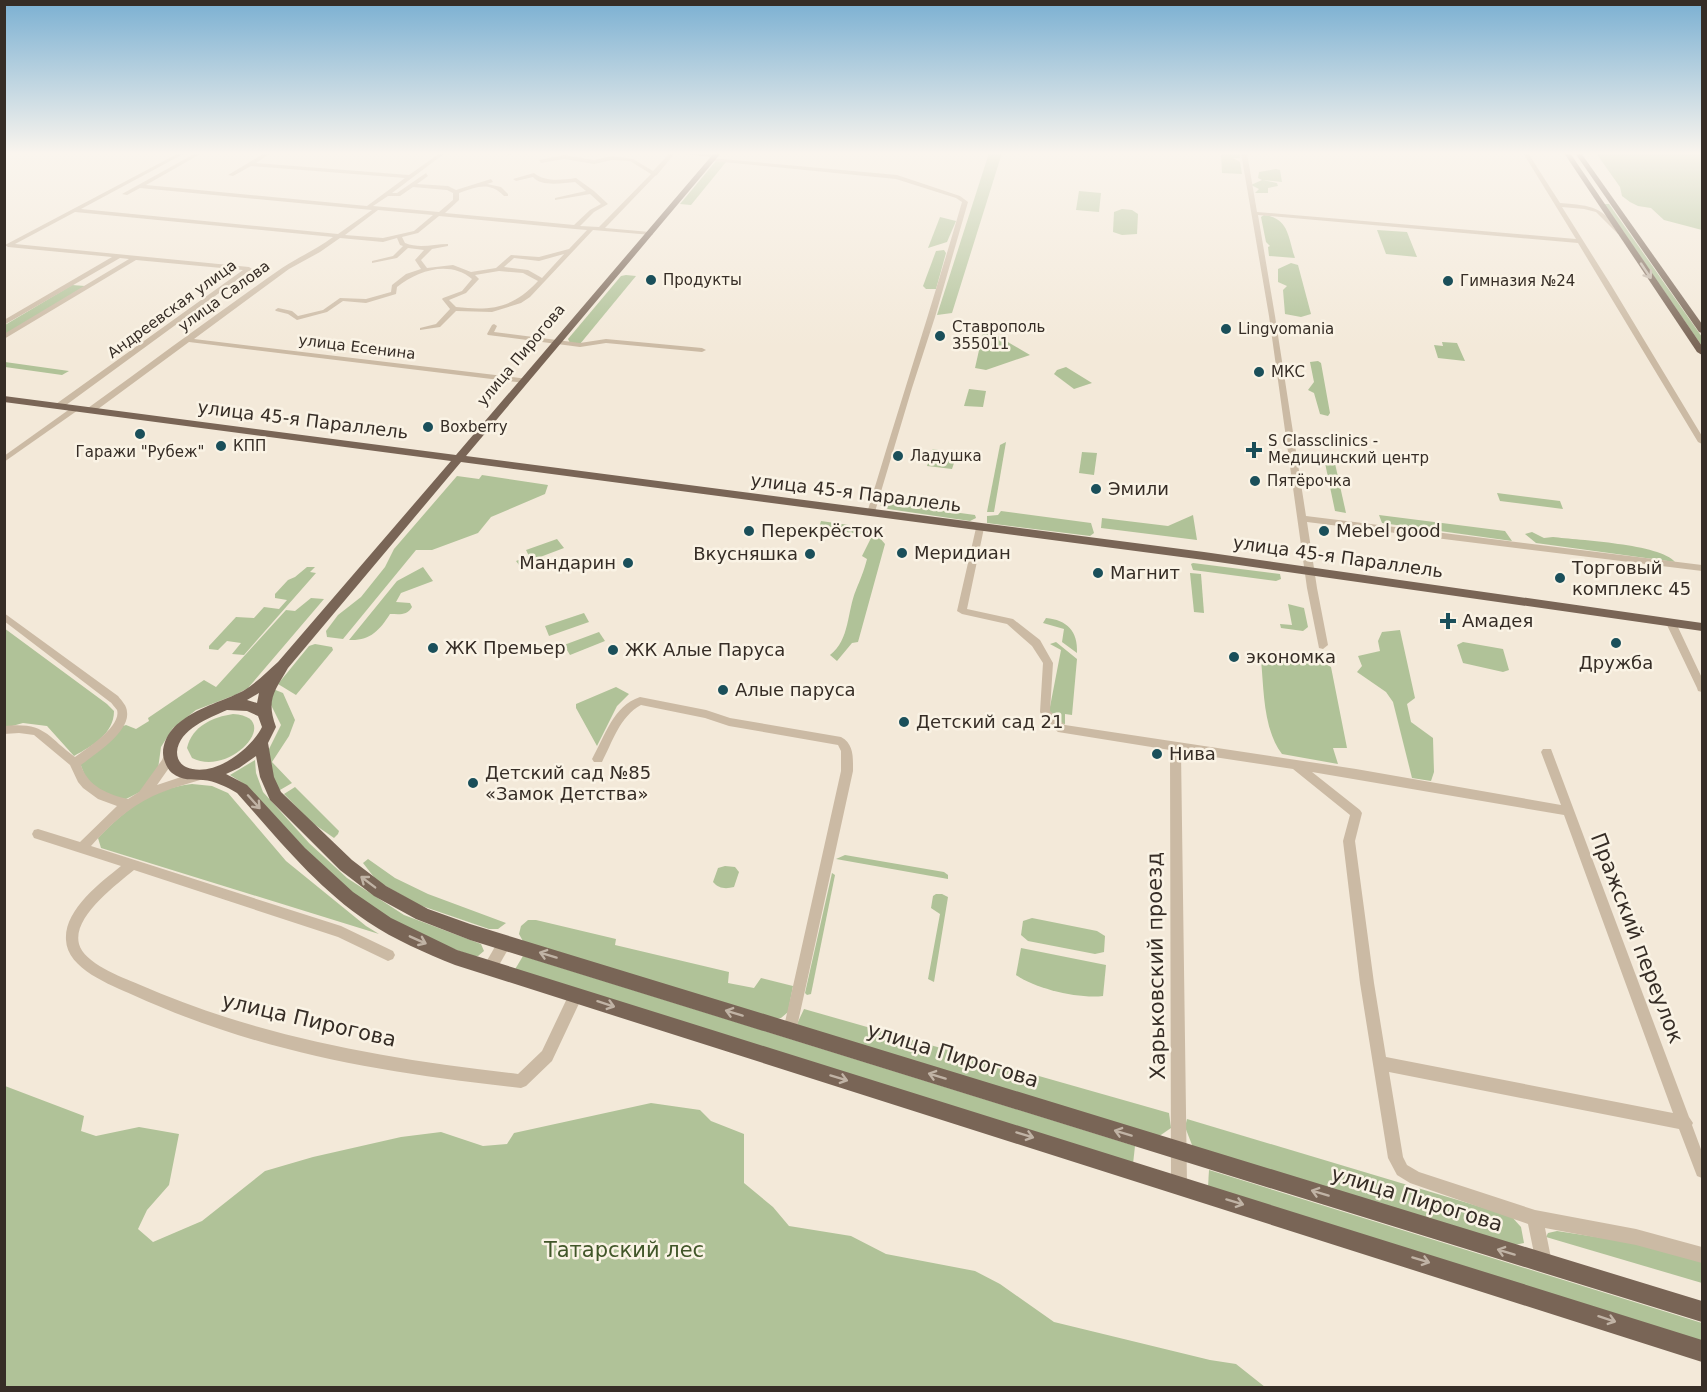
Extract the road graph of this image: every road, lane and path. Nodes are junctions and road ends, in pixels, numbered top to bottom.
1 (58, 218) edge
2 (154, 218) edge
3 (364, 218) edge
4 (435, 218) edge
5 (481, 218) edge
6 (584, 218) edge
7 (613, 218) edge
8 (664, 218) edge
9 (961, 218) edge
10 (1254, 218) edge
11 (1311, 218) edge
12 (1566, 218) edge
13 (1605, 218) edge
14 (1610, 218) edge
15 (1623, 218) edge
16 (575, 227) junction
17 (591, 228) junction
18 (601, 230) junction
19 (1620, 233) junction
20 (650, 234) junction
21 (339, 236) junction
22 (399, 237) junction
23 (1580, 241) junction
24 (446, 244) dead end
25 (6, 246) edge
26 (407, 246) junction
27 (429, 249) junction
28 (570, 251) junction
29 (119, 256) junction
30 (136, 257) junction
31 (410, 260) dead end
32 (418, 260) junction
33 (374, 262) dead end
34 (499, 268) junction
35 (425, 270) junction
36 (471, 274) junction
37 (542, 281) junction
38 (454, 309) junction
39 (278, 310) dead end
40 (4, 323) edge
41 (494, 326) dead end
42 (422, 329) dead end
43 (1702, 330) edge
44 (4, 337) edge
45 (186, 340) junction
46 (558, 342) junction
47 (702, 350) dead end
48 (1702, 352) edge
49 (525, 381) junction
50 (4, 399) edge
51 (58, 406) junction
52 (76, 408) junction
53 (91, 410) junction
54 (1702, 442) edge
55 (459, 459) junction
56 (4, 460) edge
57 (871, 513) junction
58 (1304, 519) junction
59 (980, 528) junction
60 (1702, 568) edge
61 (1310, 571) junction
62 (4, 616) edge
63 (1671, 622) junction
64 (1702, 627) edge
65 (1323, 645) dead end
66 (283, 665) junction
67 (1702, 688) edge
68 (214, 709) junction
69 (264, 713) junction
70 (4, 730) edge
71 (261, 744) junction
72 (1175, 746) junction
73 (1547, 752) dead end
74 (170, 754) junction
75 (598, 759) dead end
76 (75, 763) junction
77 (1296, 765) junction
78 (205, 775) junction
79 (143, 795) junction
80 (127, 803) junction
81 (1569, 811) junction
82 (38, 834) dead end
83 (83, 847) junction
84 (133, 864) junction
85 (506, 942) junction
86 (388, 955) dead end
87 (490, 968) junction
88 (576, 995) junction
89 (790, 1031) junction
90 (1380, 1063) junction
91 (1686, 1123) junction
92 (1179, 1150) junction
93 (1702, 1171) edge
94 (1179, 1184) junction
95 (1535, 1218) junction
96 (1702, 1255) edge
97 (1544, 1263) junction
98 (1702, 1312) edge
99 (1702, 1351) edge

1 - 25 street
2 - 21 street
3 - 21 street, улица Салова
4 - 22 street
5 - 16 street
6 - 16 street
7 - 18 street
8 - 20 main road, улица Пирогова
9 - 57 street
10 - 58 street
11 - 23 street
12 - 23 street
13 - 19 street
14 - 19 main road
15 - 43 main road
16 - 17 street
17 - 18 street
17 - 28 street
18 - 20 street
19 -> 48 main road
20 - 46 main road, улица Пирогова
21 - 22 street
21 - 45 street, улица Салова
22 - 26 street
23 - 54 street
24 - 27 street
25 - 29 street, Андреевская улица
26 - 27 street
26 - 33 street
27 - 32 street
28 - 34 street
28 - 37 street
29 - 30 street, Андреевская улица
29 - 40 street
30 - 44 street
30 - 51 street, Андреевская улица
31 - 32 street
32 - 35 street
34 - 36 street
34 - 37 street
35 - 36 street
35 - 39 street
36 - 38 street
37 - 38 street
38 - 42 street
41 - 46 street
45 - 49 street, улица Есенина
45 - 53 street, улица Салова
46 - 47 street
46 - 49 main road, улица Пирогова
49 - 55 main road, улица Пирогова
50 - 51 main road, улица 45-я Параллель
51 - 52 main road, улица 45-я Параллель
52 - 53 main road, улица 45-я Параллель
52 - 56 street
53 - 55 main road, улица 45-я Параллель
55 - 57 main road, улица 45-я Параллель
55 - 66 main road, улица Пирогова
57 - 59 main road, улица 45-я Параллель
58 - 60 street
58 - 61 street
59 - 61 main road, улица 45-я Параллель
59 - 72 street
61 - 63 main road, улица 45-я Параллель
61 - 65 street
62 - 76 street
63 - 64 main road, улица 45-я Параллель
63 - 67 street
66 - 68 main road, улица Пирогова
66 - 69 main road, улица Пирогова
68 - 69 main road, улица Пирогова
68 - 74 main road, улица Пирогова
69 - 71 main road, улица Пирогова
70 - 76 street
71 - 78 main road
85 -> 71 main road, улица Пирогова
72 - 77 street
72 - 92 street, Харьковский проезд
73 - 81 street, Пражский переулок
74 - 78 main road
74 - 79 street
75 - 89 street
76 - 80 street
77 - 81 street
77 - 90 street
78 - 79 street
78 -> 87 main road
79 - 80 street
80 - 83 street
81 - 91 street, Пражский переулок
82 - 83 street
83 - 84 street
84 - 86 street
84 - 88 street, улица Пирогова
85 - 87 street
89 -> 85 main road, улица Пирогова
87 - 88 main road
88 -> 94 main road
92 -> 89 main road, улица Пирогова
90 - 91 street
90 - 95 street
91 - 93 street, Пражский переулок
92 - 94 street, Харьковский проезд
97 -> 92 main road, улица Пирогова
94 -> 99 main road
95 - 96 street
95 - 97 street
97 - 98 main road, улица Пирогова

